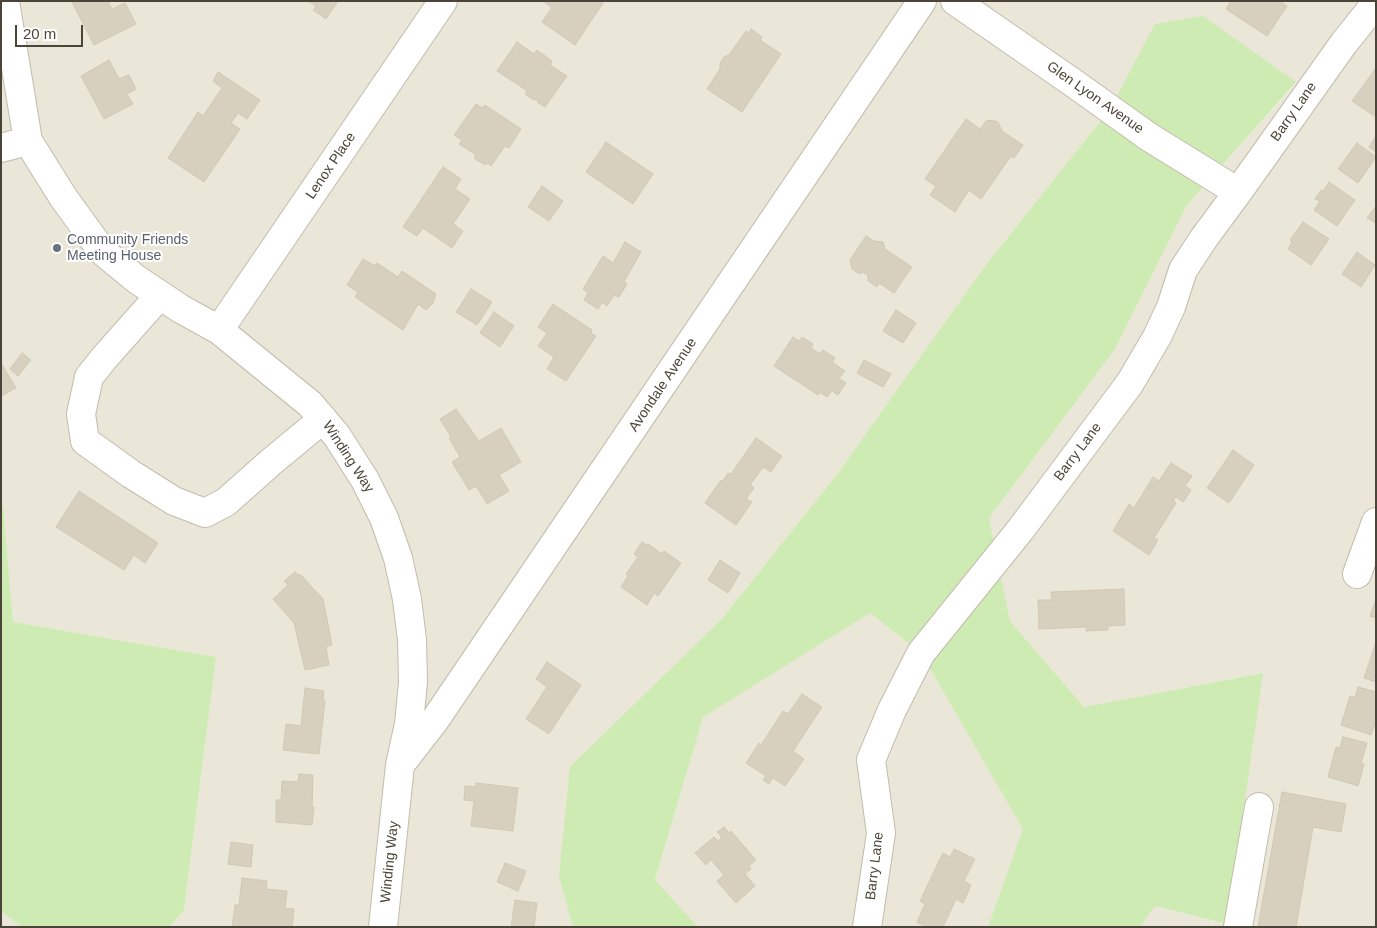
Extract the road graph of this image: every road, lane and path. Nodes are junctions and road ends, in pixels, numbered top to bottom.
1 (5, 1) edge
2 (443, 1) edge
3 (922, 1) edge
4 (955, 1) edge
5 (1376, 3) edge
6 (28, 141) junction
7 (1, 148) edge
8 (1238, 192) junction
9 (160, 295) junction
10 (219, 330) junction
11 (323, 420) junction
12 (1376, 522) edge
13 (1357, 574) dead end
14 (400, 765) junction
15 (1258, 807) dead end
16 (383, 927) edge
17 (866, 927) edge
18 (1238, 927) edge

1 - 6 street
2 - 10 street, Lenox Place
3 - 14 street, Avondale Avenue
4 - 8 street, Glen Lyon Avenue
5 - 8 street, Barry Lane
6 - 7 street
6 - 9 street, Winding Way
8 - 17 street, Barry Lane
9 - 10 street, Winding Way
9 - 11 street
10 - 11 street, Winding Way
11 - 14 street, Winding Way
12 - 13 street
14 - 16 street, Winding Way
15 - 18 street

